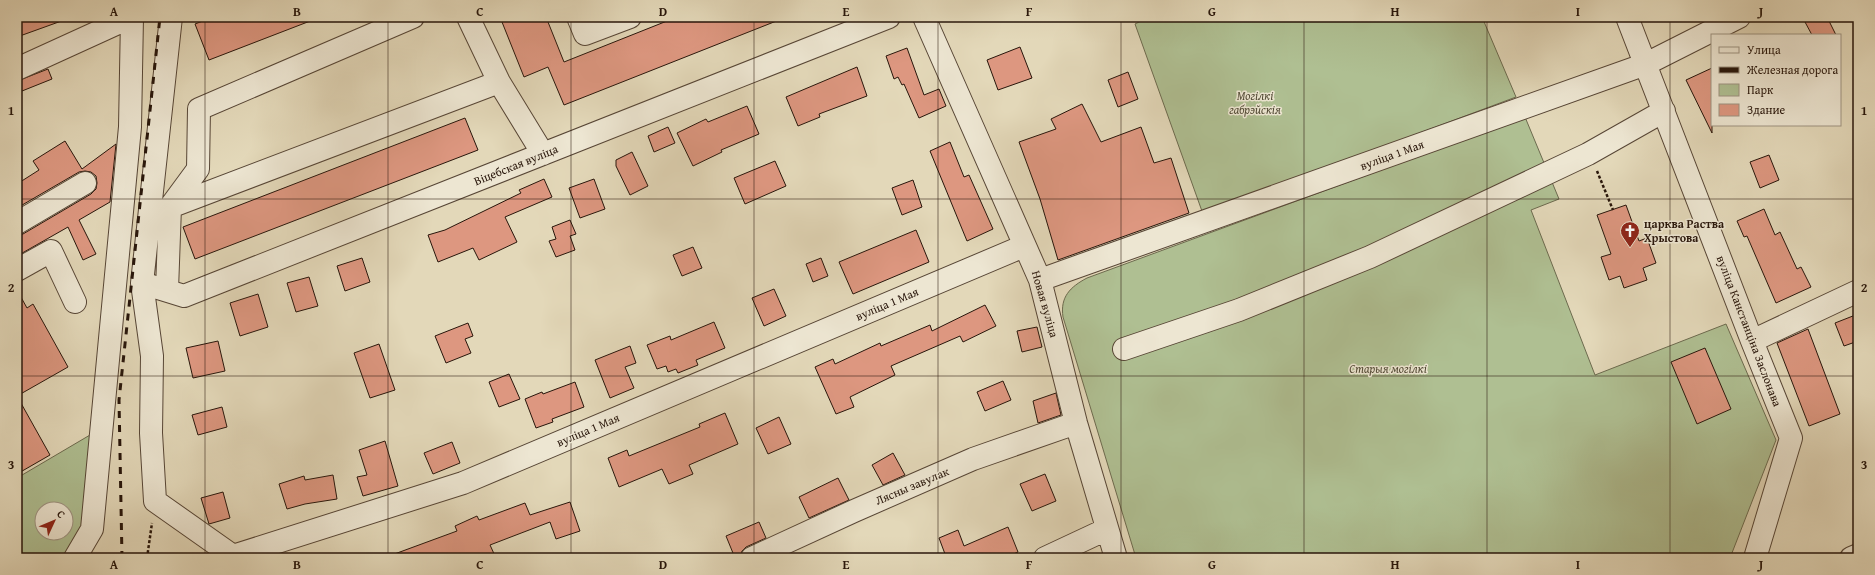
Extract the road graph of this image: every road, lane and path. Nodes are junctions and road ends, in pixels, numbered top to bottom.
1 (132, 17) edge
2 (171, 17) edge
3 (413, 17) edge
4 (468, 17) edge
5 (578, 17) edge
6 (630, 17) edge
7 (889, 17) edge
8 (924, 17) edge
9 (1627, 17) edge
10 (1739, 17) edge
11 (1646, 64) junction
12 (17, 69) edge
13 (498, 82) junction
14 (1664, 111) junction
15 (543, 154) junction
16 (1588, 154) junction
17 (85, 183) dead end
18 (170, 207) junction
19 (1612, 210) dead end
20 (17, 223) edge
21 (1024, 246) junction
22 (17, 270) edge
23 (1040, 280) junction
24 (142, 283) junction
25 (167, 290) junction
26 (1858, 291) edge
27 (75, 302) dead end
28 (1752, 342) junction
29 (1124, 349) dead end
30 (1076, 423) junction
31 (155, 501) junction
32 (1107, 529) junction
33 (1858, 555) edge
34 (75, 558) edge
35 (146, 558) edge
36 (752, 558) edge
37 (1045, 558) edge
38 (1116, 558) edge
39 (1755, 558) edge
40 (1851, 558) edge

1 - 12 street
1 - 34 street
2 - 24 street
3 - 18 street
4 - 13 street
5 - 6 street
7 - 15 street, Віцебская вуліца
8 - 21 street, Новая вуліца
9 - 11 street, вуліца Канстанціна Заслонава
10 - 11 street, вуліца 1 Мая
11 - 14 street, вуліца Канстанціна Заслонава
11 - 23 street, вуліца 1 Мая
13 - 15 street
13 - 18 street
14 - 16 street
14 - 28 street, вуліца Канстанціна Заслонава
15 - 25 street, Віцебская вуліца
16 - 19 path
16 - 29 street
17 - 20 street
18 - 25 street
21 - 23 street, Новая вуліца
21 - 31 street, вуліца 1 Мая
22 - 27 street
23 - 30 street, Новая вуліца
24 - 25 street, Віцебская вуліца
24 - 31 street
26 - 28 street
28 - 39 street, вуліца Канстанціна Заслонава
30 - 32 street, Новая вуліца
30 - 36 street, Лясны завулак
31 - 35 path
32 - 37 street
32 - 38 street, Новая вуліца
33 - 40 street

